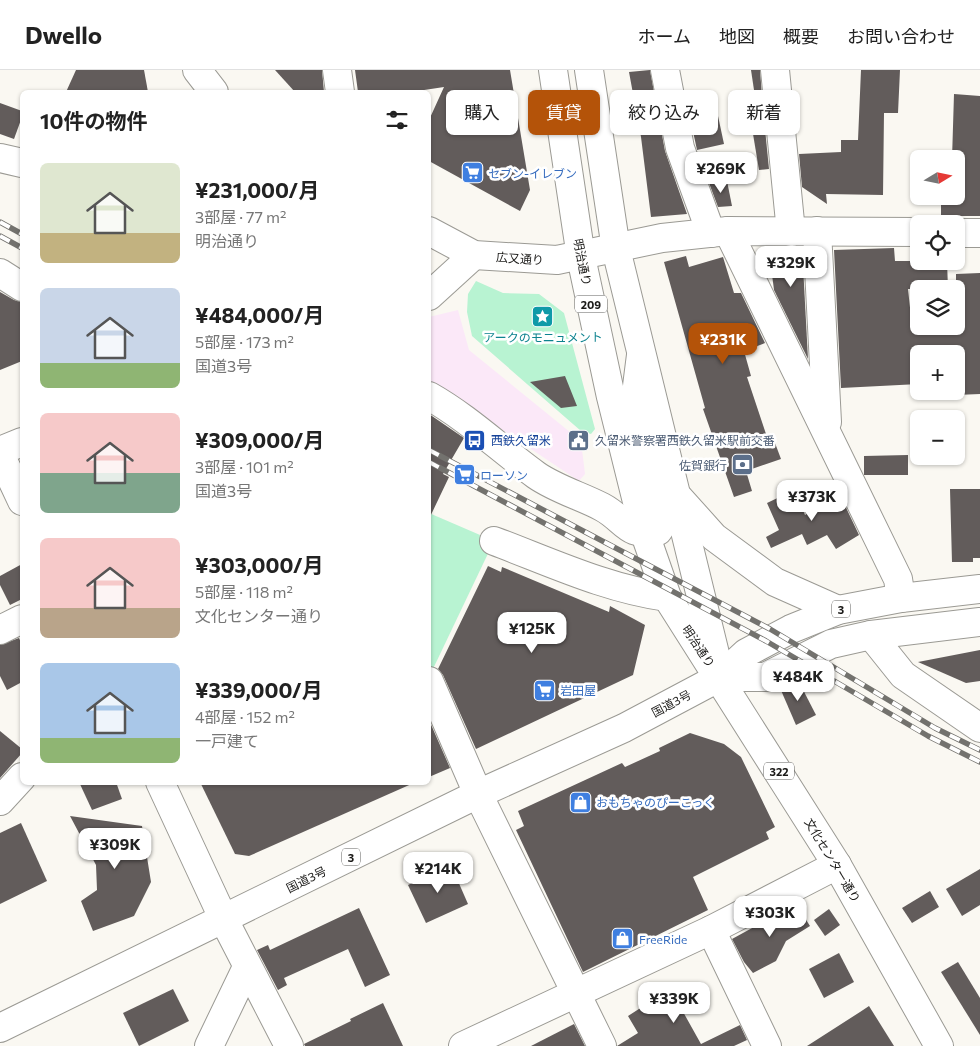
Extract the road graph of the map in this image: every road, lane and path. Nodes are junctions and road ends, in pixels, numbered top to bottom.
1 (197, 70) edge
2 (337, 70) edge
3 (553, 70) edge
4 (589, 70) edge
5 (665, 70) edge
6 (775, 70) edge
7 (212, 90) edge
8 (340, 90) edge
9 (0, 158) edge
10 (20, 162) edge
11 (804, 231) junction
12 (719, 232) junction
13 (910, 232) edge
14 (431, 233) edge
15 (965, 233) edge
16 (980, 233) edge
17 (616, 249) junction
18 (474, 255) junction
19 (581, 257) junction
20 (0, 273) edge
21 (20, 286) edge
22 (431, 294) edge
23 (641, 355) junction
24 (431, 397) edge
25 (828, 437) junction
26 (20, 443) edge
27 (0, 453) edge
28 (676, 495) junction
29 (20, 497) edge
30 (645, 534) junction
31 (494, 541) dead end
32 (980, 589) edge
33 (667, 597) junction
34 (901, 598) junction
35 (838, 610) junction
36 (20, 620) edge
37 (980, 622) edge
38 (0, 630) edge
39 (871, 635) junction
40 (720, 677) junction
41 (431, 686) edge
42 (980, 728) edge
43 (20, 779) edge
44 (161, 785) edge
45 (478, 794) junction
46 (0, 801) edge
47 (837, 865) junction
48 (224, 920) junction
49 (711, 930) junction
50 (247, 967) junction
51 (576, 994) junction
52 (0, 1028) edge
53 (209, 1046) edge
54 (289, 1046) edge
55 (463, 1046) edge
56 (602, 1046) edge
57 (767, 1046) edge
58 (939, 1046) edge

1 - 7 main road
2 - 8 main road
3 - 19 main road, 明治通り / 209
4 - 17 main road, 明治通り
5 - 12 main road
6 - 11 main road
9 - 10 main road
11 - 12 main road, 広又通り
11 - 13 main road, 広又通り
11 - 25 main road
12 - 17 main road, 広又通り
12 - 25 main road
14 - 18 main road, 広又通り
15 - 16 main road
17 - 19 main road, 広又通り
17 - 23 main road, 明治通り
18 - 19 main road, 広又通り
18 - 22 main road
19 - 30 main road, 明治通り / 209
20 - 21 main road
23 - 28 main road, 明治通り
23 - 30 main road
24 - 30 main road
25 - 34 main road
26 - 27 main road
27 - 29 main road
28 - 35 main road
28 - 40 main road, 明治通り
30 - 33 main road, 明治通り / 209
31 - 33 main road
32 - 34 main road, 国道3号 / 3
33 - 40 main road, 明治通り / 209
34 - 35 main road, 国道3号 / 3
35 - 40 main road, 国道3号 / 3
36 - 38 main road
37 - 39 main road, 国道3号 / 3
39 - 40 main road, 国道3号 / 3
39 - 42 main road
40 - 45 main road, 国道3号 / 3
40 - 47 main road, 文化センター通り / 322
41 - 45 main road
43 - 46 main road
44 - 48 main road
45 - 48 main road, 国道3号 / 3
45 - 51 main road
47 - 49 main road
47 - 58 main road, 文化センター通り / 322
48 - 50 main road
48 - 52 main road, 国道3号 / 3
49 - 51 main road
49 - 57 main road
50 - 53 main road
50 - 54 main road
51 - 55 main road
51 - 56 main road

